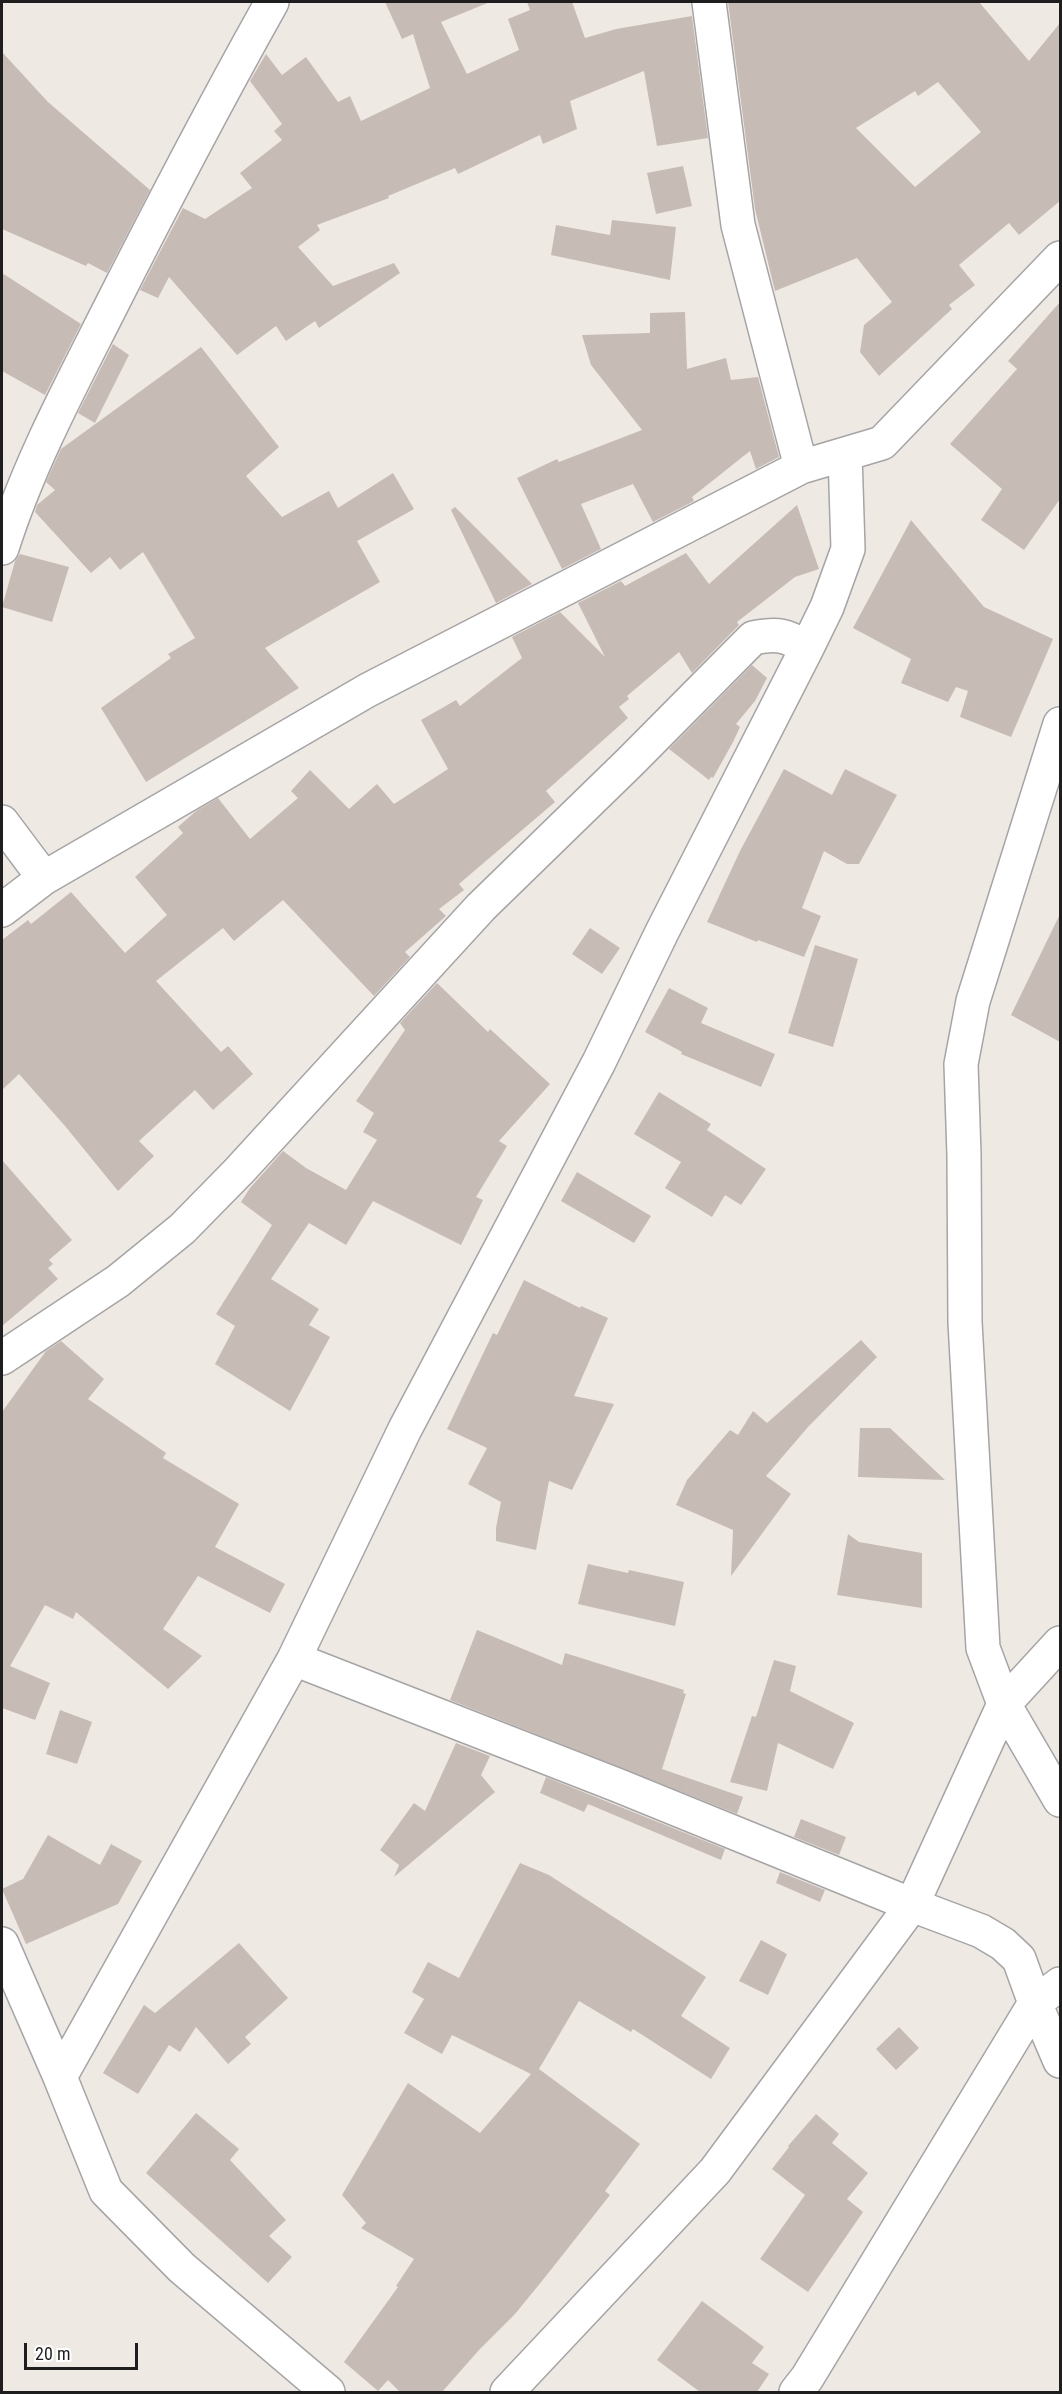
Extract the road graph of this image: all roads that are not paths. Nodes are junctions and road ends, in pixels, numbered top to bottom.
1 (272, 2) edge
2 (709, 2) edge
3 (1060, 258) edge
4 (845, 454) junction
5 (801, 467) junction
6 (2, 548) edge
7 (807, 648) junction
8 (1060, 724) edge
9 (2, 822) edge
10 (44, 878) junction
11 (2, 910) edge
12 (2, 1358) edge
13 (1060, 1643) edge
14 (294, 1659) junction
15 (1004, 1704) junction
16 (1060, 1800) edge
17 (912, 1905) junction
18 (2, 1944) edge
19 (1060, 1984) edge
20 (1035, 2003) junction
21 (1060, 2061) edge
22 (60, 2077) junction
23 (328, 2392) edge
24 (507, 2392) edge
25 (796, 2392) edge

1 - 6 street
2 - 5 street
3 - 4 street
4 - 5 street
4 - 7 street
5 - 10 street
7 - 12 street
7 - 14 street
8 - 15 street
9 - 10 street
10 - 11 street
13 - 15 street
14 - 17 street
14 - 22 street
15 - 16 street
15 - 17 street
17 - 20 street
17 - 24 street
18 - 22 street
19 - 20 street
20 - 21 street
20 - 25 street
22 - 23 street

